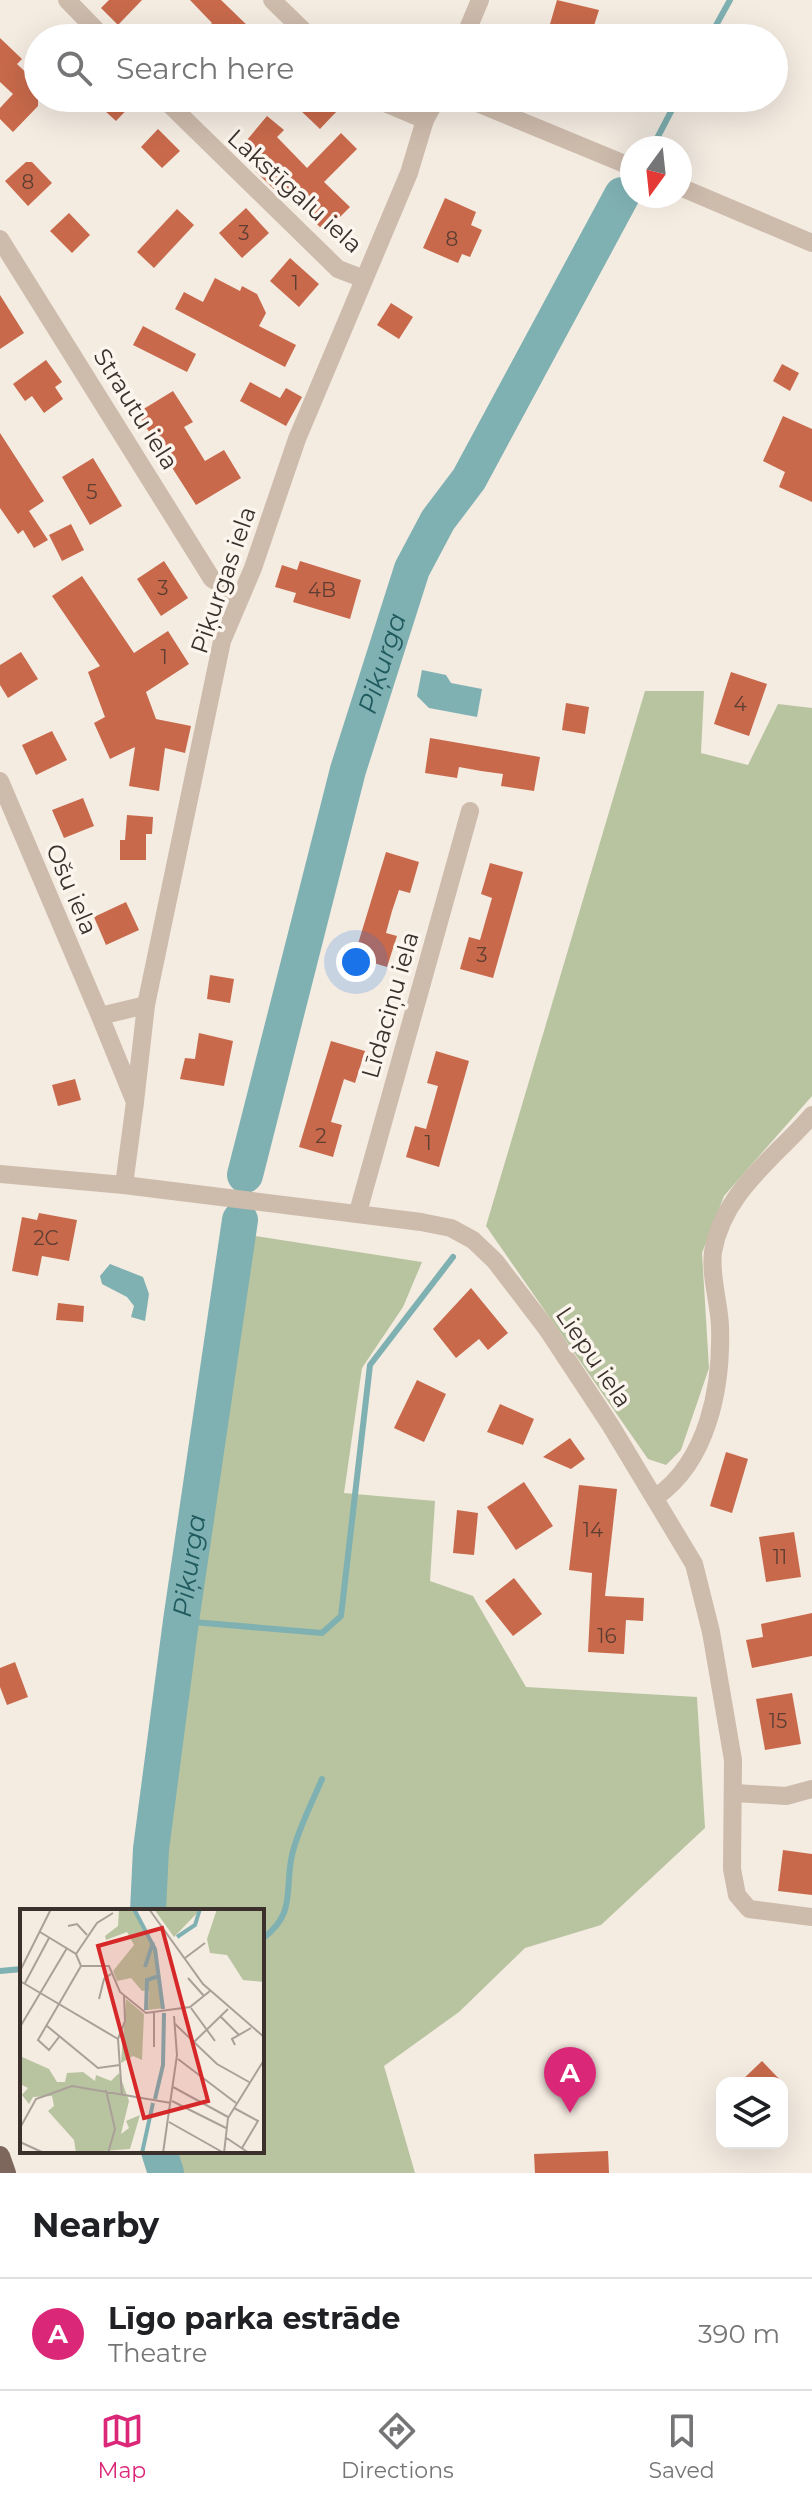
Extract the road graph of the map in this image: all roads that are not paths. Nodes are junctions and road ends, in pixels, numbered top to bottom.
1 (67, 0) edge
2 (272, 0) edge
3 (480, 0) edge
4 (90, 24) edge
5 (297, 24) edge
6 (470, 24) edge
7 (177, 112) edge
8 (406, 112) edge
9 (429, 112) edge
10 (499, 112) edge
11 (425, 120) junction
12 (620, 162) edge
13 (692, 192) edge
14 (0, 239) edge
15 (812, 243) edge
16 (364, 279) junction
17 (239, 596) junction
18 (0, 781) edge
19 (470, 811) dead end
20 (146, 1005) junction
21 (100, 1016) junction
22 (135, 1102) junction
23 (812, 1115) edge
24 (0, 1174) edge
25 (124, 1185) junction
26 (358, 1212) junction
27 (656, 1497) junction
28 (812, 1789) edge
29 (735, 1793) junction
30 (812, 1917) edge
31 (0, 2156) edge
32 (6, 2173) edge

1 - 4 street
2 - 5 street
3 - 6 street
7 - 16 street, Lakstīgalu iela
8 - 11 street
9 - 11 street, Piķurgas iela
10 - 12 street
11 - 16 street, Piķurgas iela
13 - 15 street
14 - 17 street, Strautu iela
16 - 17 street, Piķurgas iela
17 - 20 street, Piķurgas iela
18 - 21 street, Ošu iela
19 - 26 street, Līdaciņu iela
20 - 21 street
20 - 22 street, Piķurgas iela
21 - 22 street, Ošu iela
22 - 25 street, Ošu iela
23 - 27 street
24 - 25 street, Liepu iela
25 - 26 street, Liepu iela
26 - 27 street, Liepu iela
27 - 29 street, Liepu iela
28 - 29 street
29 - 30 street, Liepu iela
31 - 32 main road

